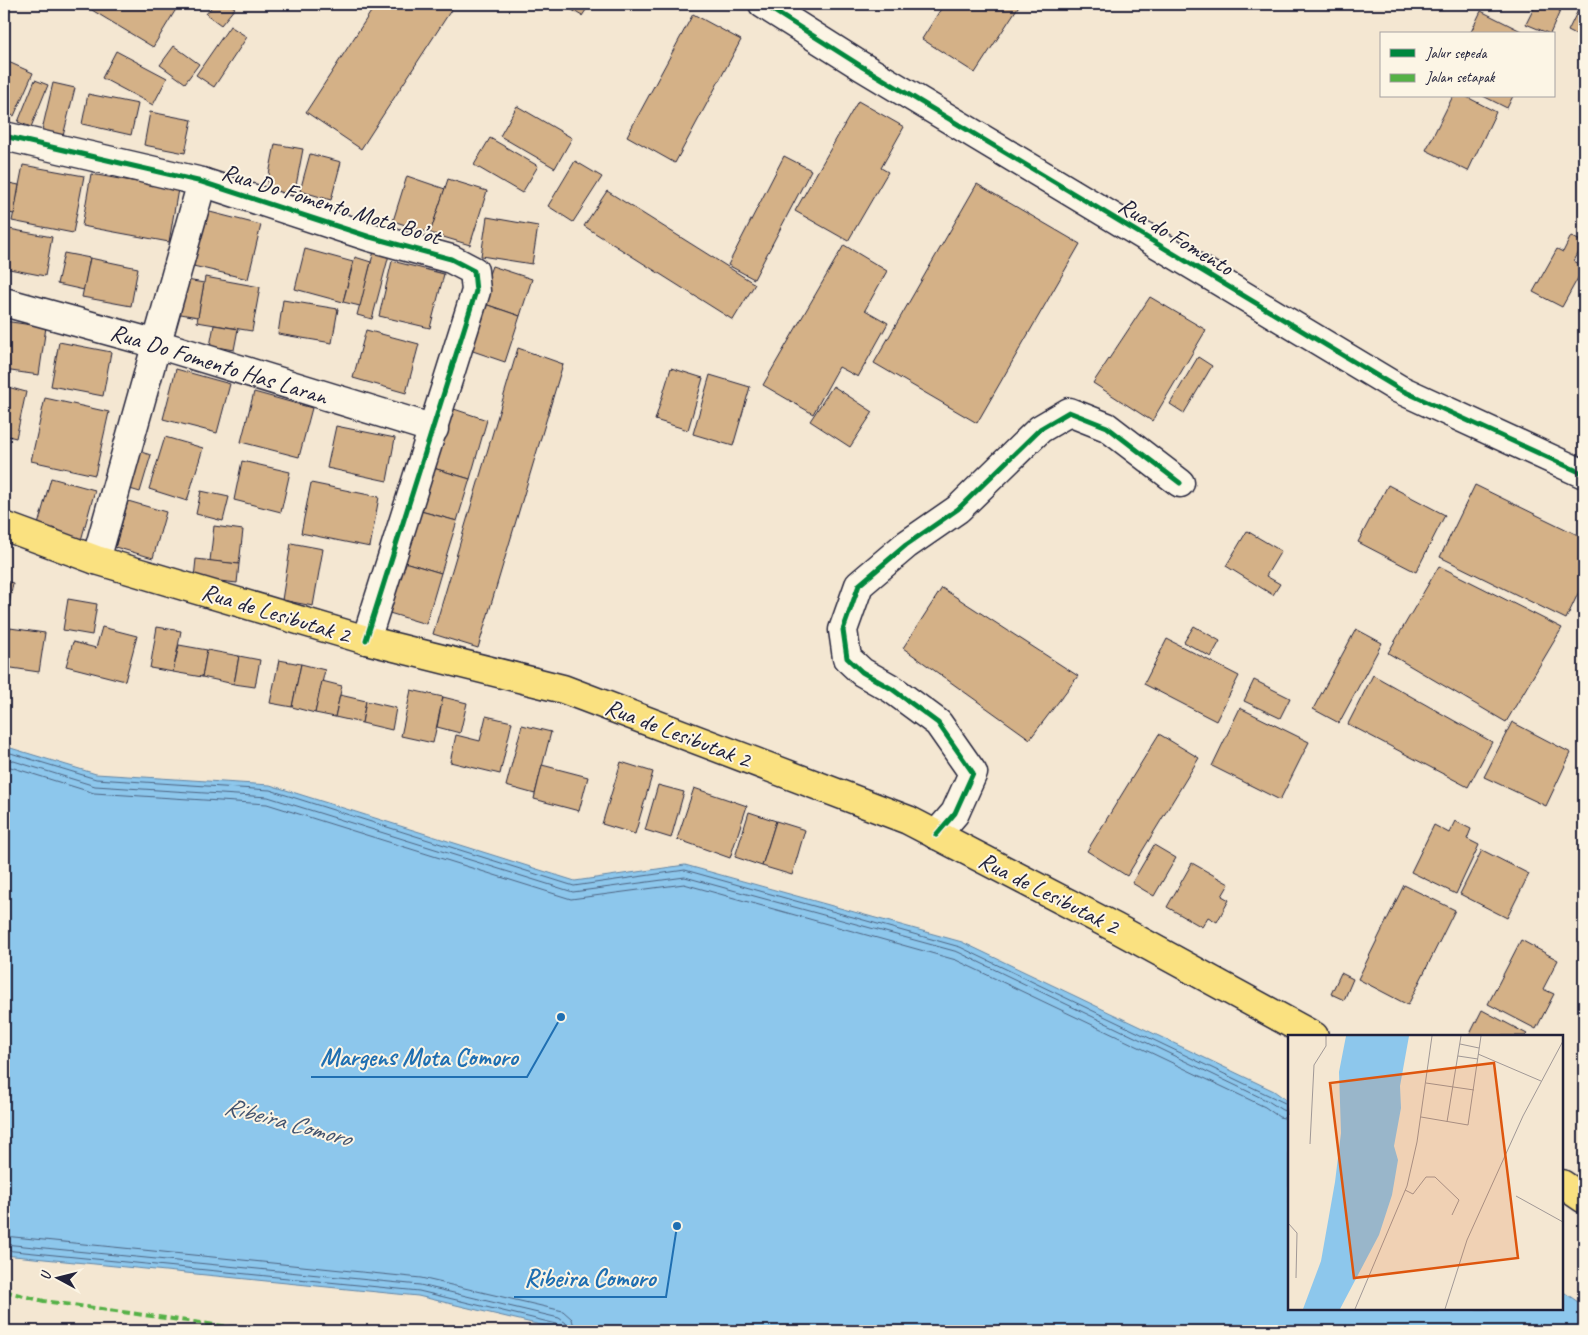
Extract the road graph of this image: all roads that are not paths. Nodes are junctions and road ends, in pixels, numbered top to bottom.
1 (763, 4) edge
2 (4, 136) edge
3 (202, 182) junction
4 (4, 302) edge
5 (157, 344) junction
6 (434, 429) junction
7 (1584, 474) edge
8 (1180, 483) dead end
9 (4, 526) edge
10 (96, 560) junction
11 (366, 640) junction
12 (936, 835) junction
13 (1312, 1035) edge
14 (1563, 1185) edge
15 (1584, 1199) edge

1 - 7 street, Rua do Fomento
2 - 3 street, Rua Do Fomento Mota Bo’ot
3 - 5 street
3 - 6 street, Rua Do Fomento Mota Bo’ot
4 - 5 street, Rua Do Fomento Has Laran
5 - 6 street, Rua Do Fomento Has Laran
5 - 10 street
6 - 11 street, Rua Do Fomento Mota Bo’ot
8 - 12 street
9 - 10 main road, Rua de Lesibutak 2
10 - 11 main road, Rua de Lesibutak 2
11 - 12 main road, Rua de Lesibutak 2
12 - 13 main road, Rua de Lesibutak 2
14 - 15 main road

